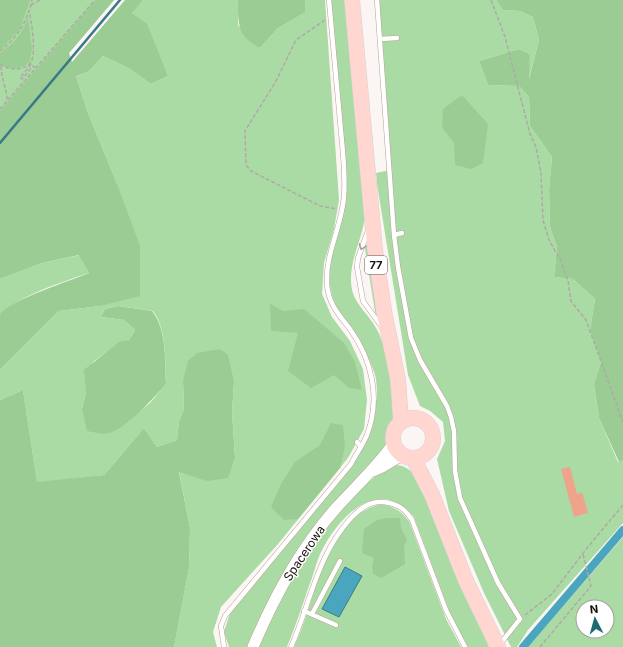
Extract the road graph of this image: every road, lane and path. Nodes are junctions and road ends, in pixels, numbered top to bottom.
1 (32, 0) edge
2 (40, 0) edge
3 (95, 0) edge
4 (329, 0) edge
5 (352, 0) edge
6 (377, 0) edge
7 (491, 0) edge
8 (31, 5) junction
9 (29, 12) junction
10 (331, 19) junction
11 (397, 38) dead end
12 (380, 39) junction
13 (0, 51) edge
14 (30, 63) junction
15 (1, 65) edge
16 (36, 68) junction
17 (7, 101) junction
18 (0, 110) edge
19 (328, 207) dead end
20 (402, 233) dead end
21 (394, 235) junction
22 (408, 420) junction
23 (623, 422) edge
24 (357, 442) dead end
25 (361, 447) junction
26 (409, 453) junction
27 (623, 505) edge
28 (583, 554) junction
29 (340, 561) dead end
30 (304, 611) junction
31 (312, 614) junction
32 (520, 619) junction
33 (336, 625) dead end
34 (224, 647) edge
35 (253, 647) edge
36 (291, 647) edge
37 (465, 647) edge
38 (498, 647) edge
39 (540, 647) edge

1 - 8 path
2 - 8 path
3 - 16 path
4 - 10 lane
5 - 22 main road, 77
6 - 12 lane
7 - 23 path
8 - 9 path
9 - 13 path
9 - 14 path
10 - 19 path
10 - 25 lane
11 - 12 lane
12 - 21 lane
14 - 15 path
14 - 16 path
15 - 17 path
16 - 17 path
17 - 18 path
20 - 21 lane
21 - 32 lane
22 - 26 main road
22 - 26 main road, 77
24 - 25 lane
25 - 34 lane
26 - 35 street, Spacerowa
26 - 38 main road
27 - 28 path
28 - 32 path
28 - 39 path
29 - 31 lane
30 - 31 lane
30 - 36 lane
30 - 37 lane
31 - 33 lane
32 - 38 lane

